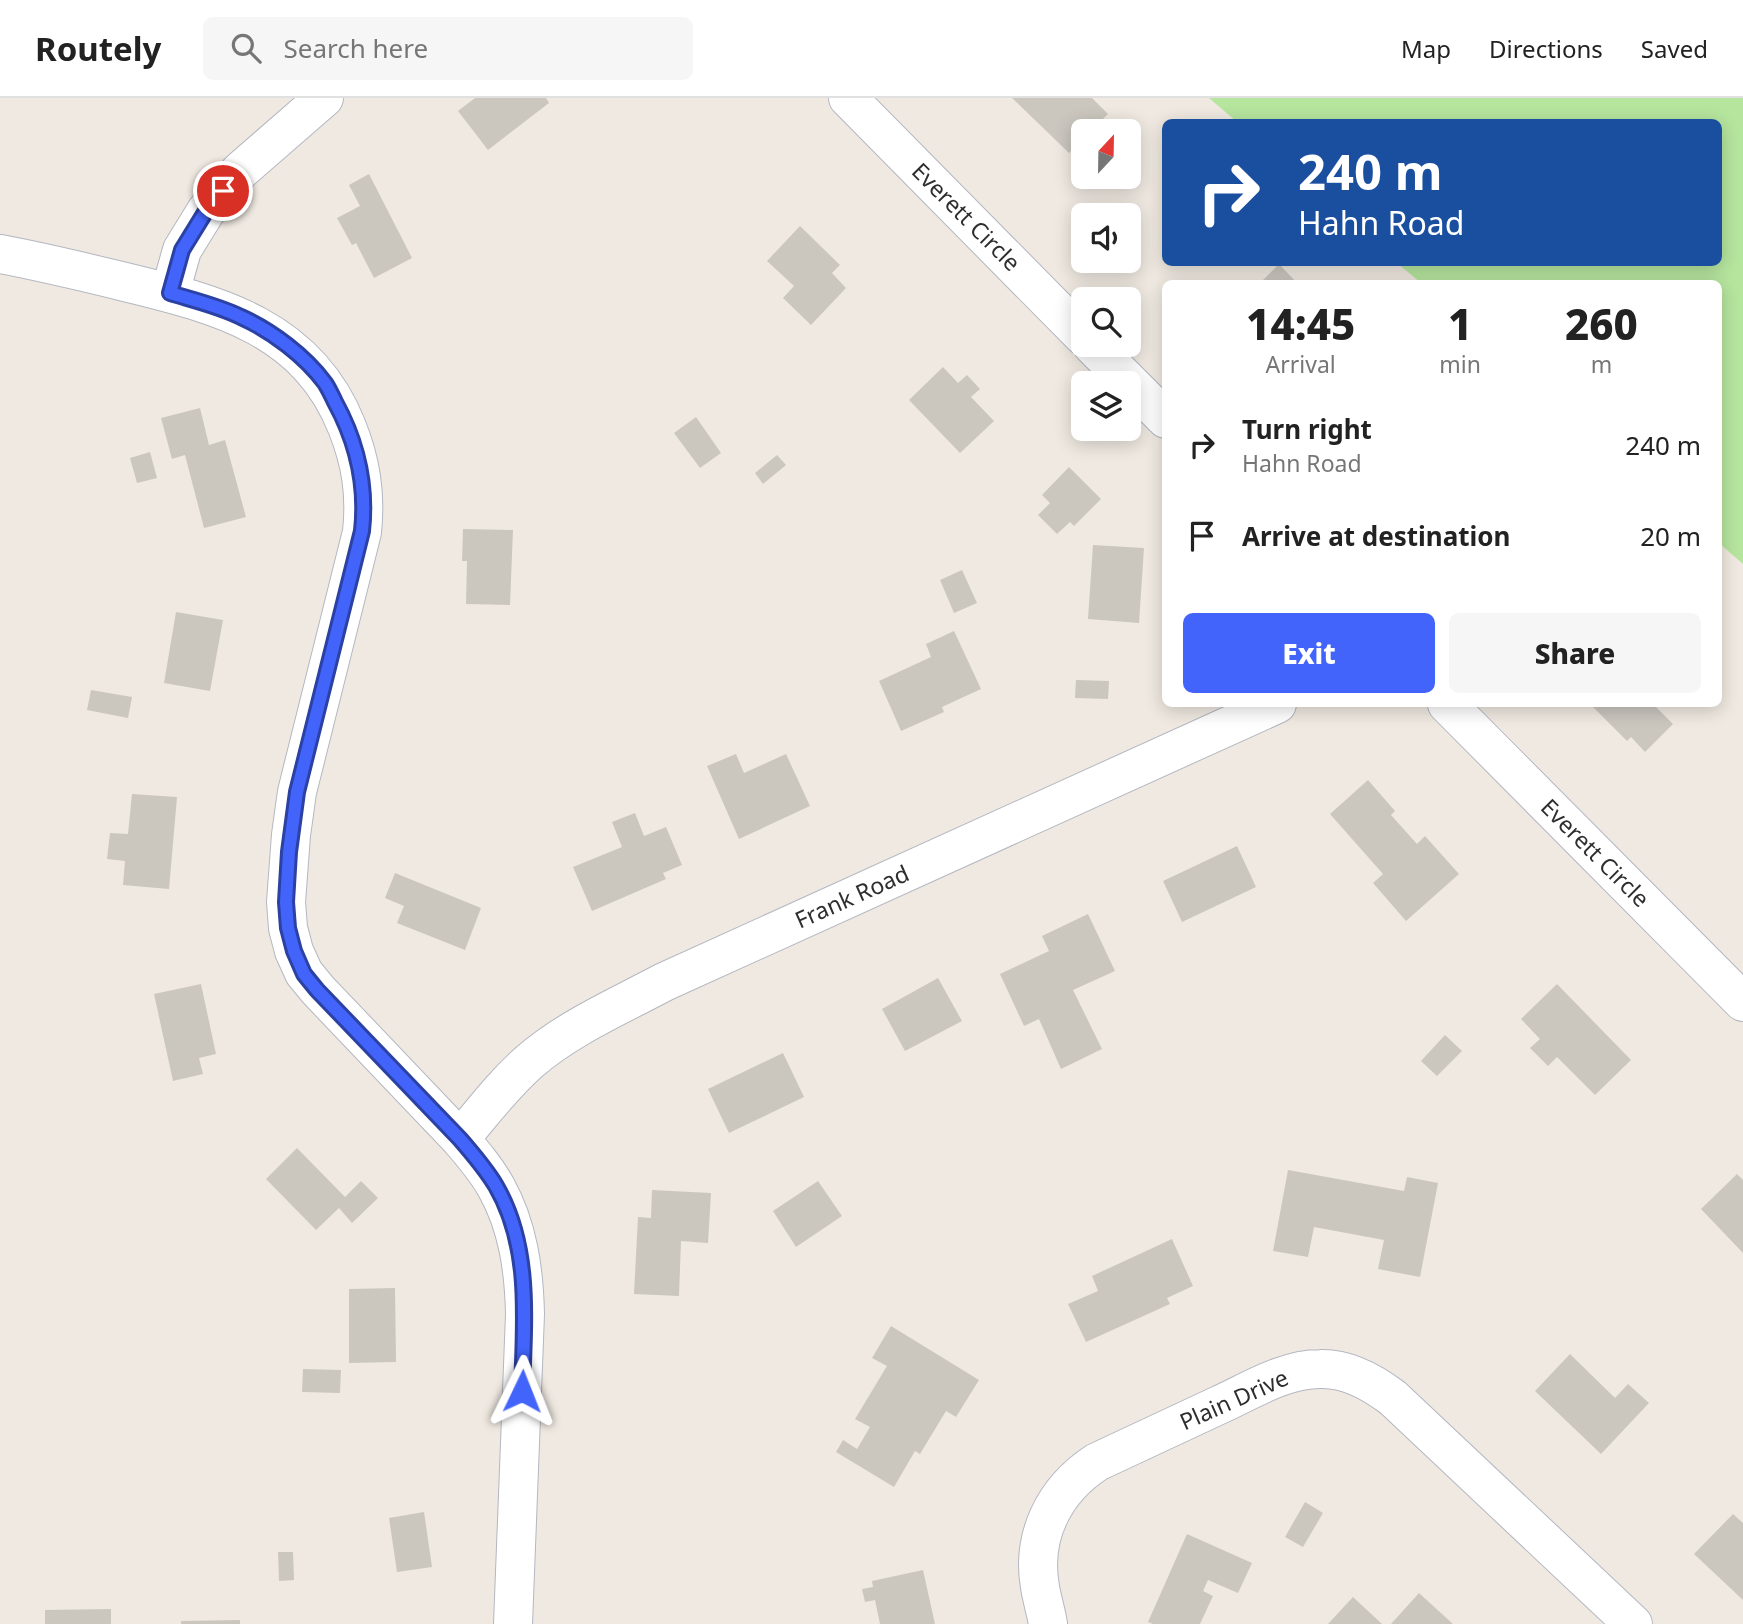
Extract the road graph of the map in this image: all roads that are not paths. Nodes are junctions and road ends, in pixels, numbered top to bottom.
1 (324, 98) edge
2 (848, 98) edge
3 (0, 254) edge
4 (170, 293) junction
5 (1071, 323) edge
6 (1104, 357) edge
7 (1162, 415) edge
8 (1270, 707) edge
9 (1450, 707) edge
10 (1743, 1002) edge
11 (460, 1139) junction
12 (513, 1624) edge
13 (1048, 1624) edge
14 (1633, 1624) edge

1 - 4 street
2 - 5 street, Everett Circle
3 - 4 street
4 - 11 street
6 - 7 street
8 - 11 street, Frank Road
9 - 10 street, Everett Circle
11 - 12 street
13 - 14 street, Plain Drive

